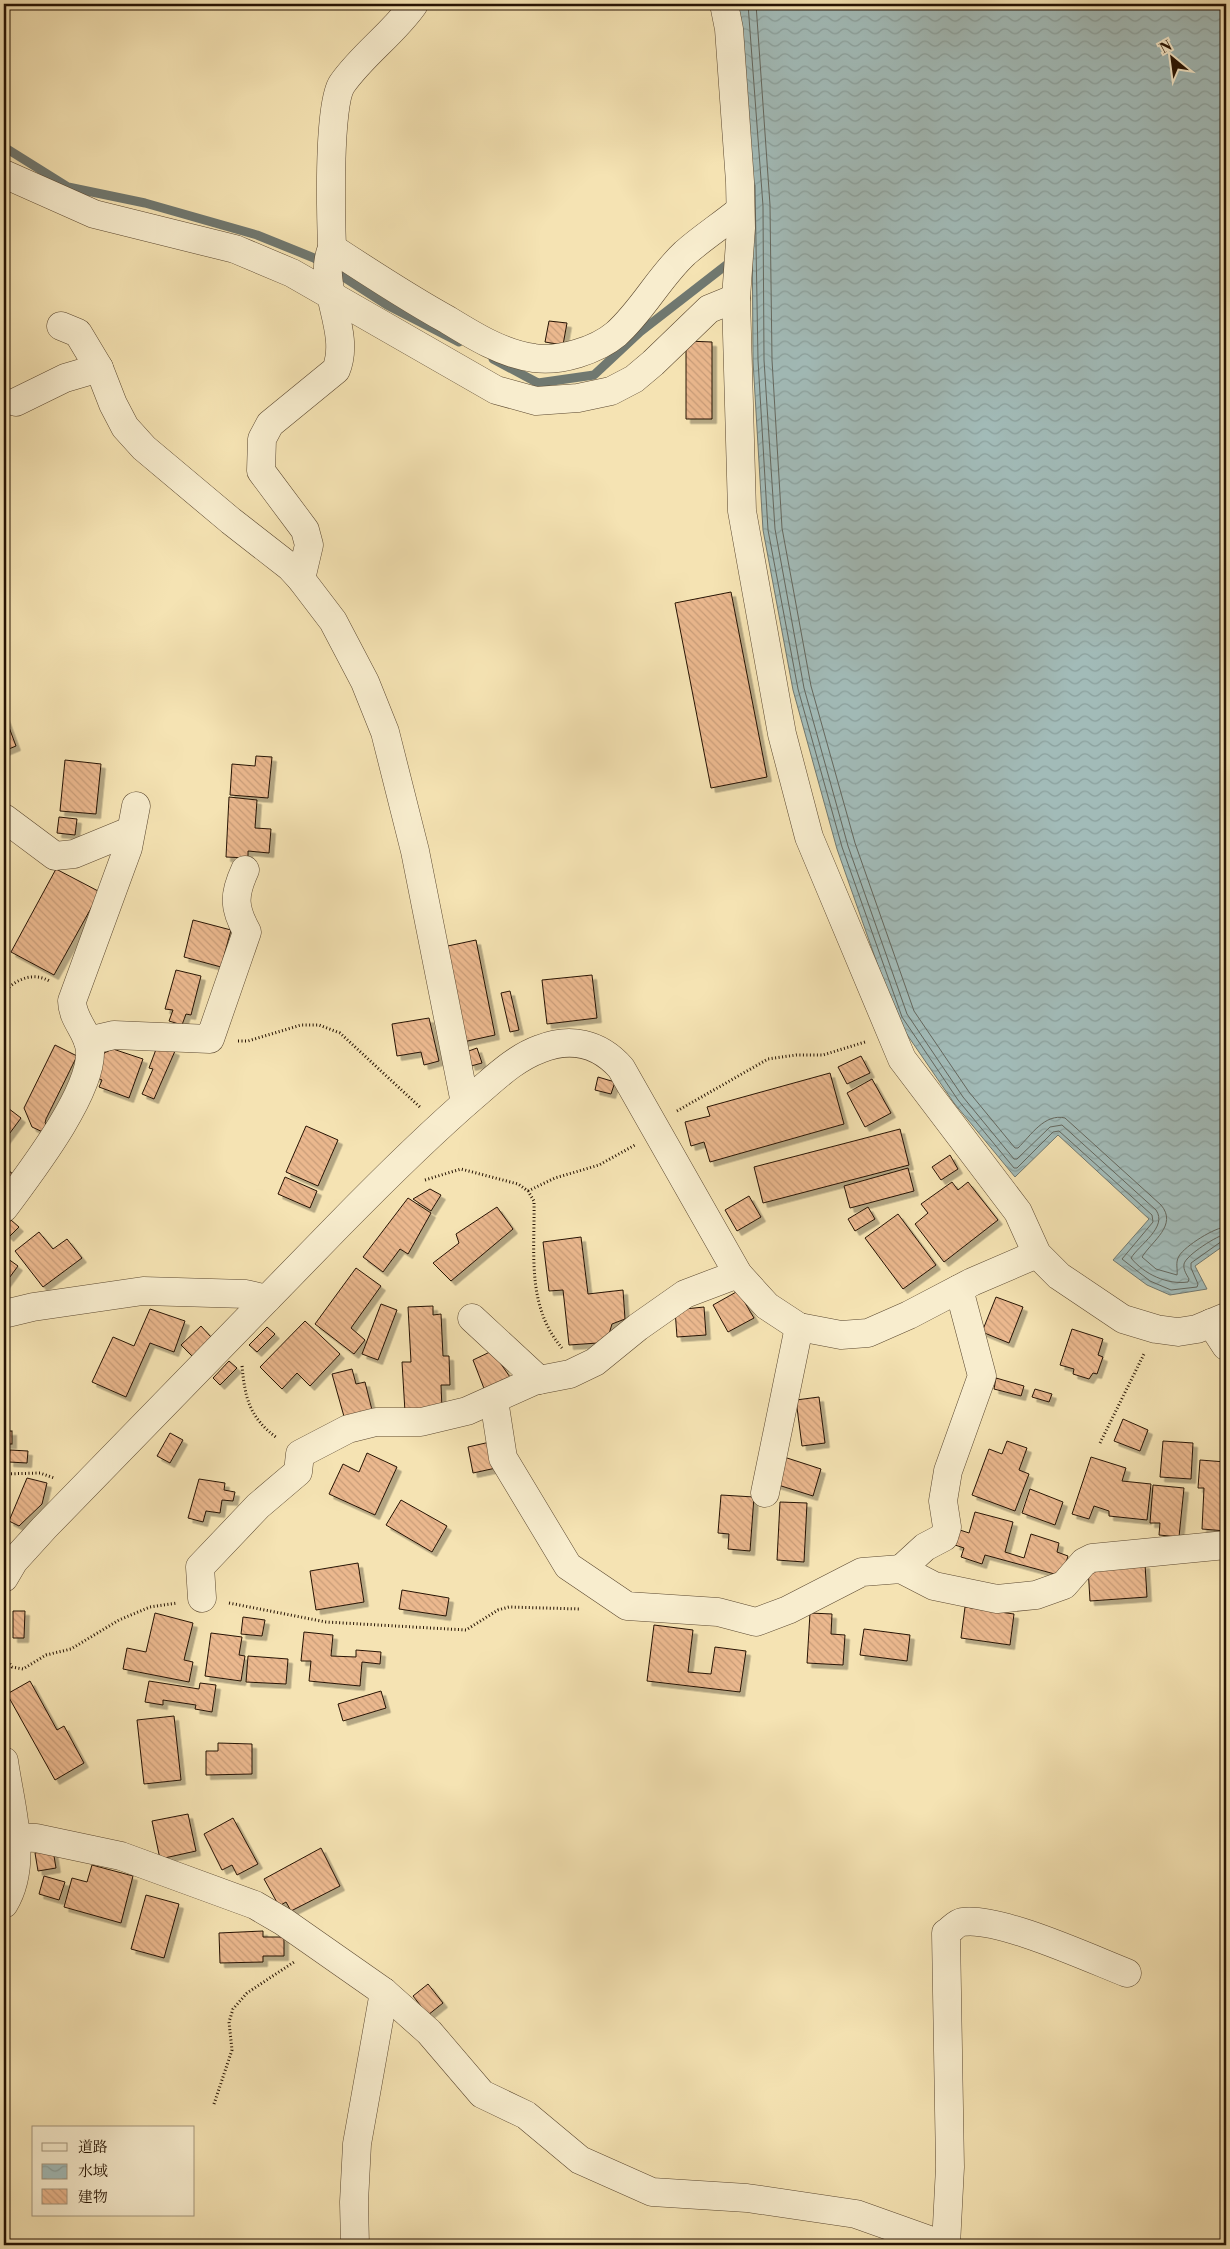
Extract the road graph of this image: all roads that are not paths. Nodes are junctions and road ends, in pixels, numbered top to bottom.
1 (414, 4) edge
2 (724, 4) edge
3 (4, 174) edge
4 (740, 220) junction
5 (332, 248) junction
6 (737, 288) junction
7 (333, 297) junction
8 (61, 326) dead end
9 (99, 368) junction
10 (16, 402) dead end
11 (301, 579) junction
12 (4, 818) edge
13 (245, 870) dead end
14 (88, 1041) junction
15 (465, 1104) junction
16 (4, 1208) edge
17 (1037, 1254) junction
18 (738, 1274) junction
19 (960, 1289) junction
20 (267, 1299) junction
21 (4, 1314) edge
22 (472, 1318) dead end
23 (1219, 1320) edge
24 (799, 1327) junction
25 (1226, 1346) edge
26 (539, 1380) junction
27 (494, 1400) junction
28 (765, 1493) dead end
29 (1226, 1545) edge
30 (900, 1570) junction
31 (4, 1578) edge
32 (202, 1598) road end
33 (4, 1760) edge
34 (15, 1837) junction
35 (4, 1904) edge
36 (1128, 1973) dead end
37 (384, 1992) junction
38 (355, 2245) edge
39 (944, 2245) edge

1 - 5 street
2 - 4 street
3 - 7 street
4 - 5 street
4 - 6 street
5 - 7 street
6 - 7 street
6 - 17 street
7 - 11 street
8 - 9 street
9 - 10 street
9 - 11 street
11 - 15 street
12 - 14 street
13 - 14 street
14 - 16 street
15 - 18 street
15 - 20 street
17 - 19 street
17 - 23 street
18 - 24 street
18 - 26 street
19 - 24 street
19 - 30 street
20 - 21 street
20 - 31 street
22 - 26 street
23 - 25 street
24 - 28 street
26 - 27 street
27 - 30 street
27 - 32 street
29 - 30 street
33 - 34 street
34 - 35 street
34 - 37 street
36 - 39 street
37 - 38 street
37 - 39 street

